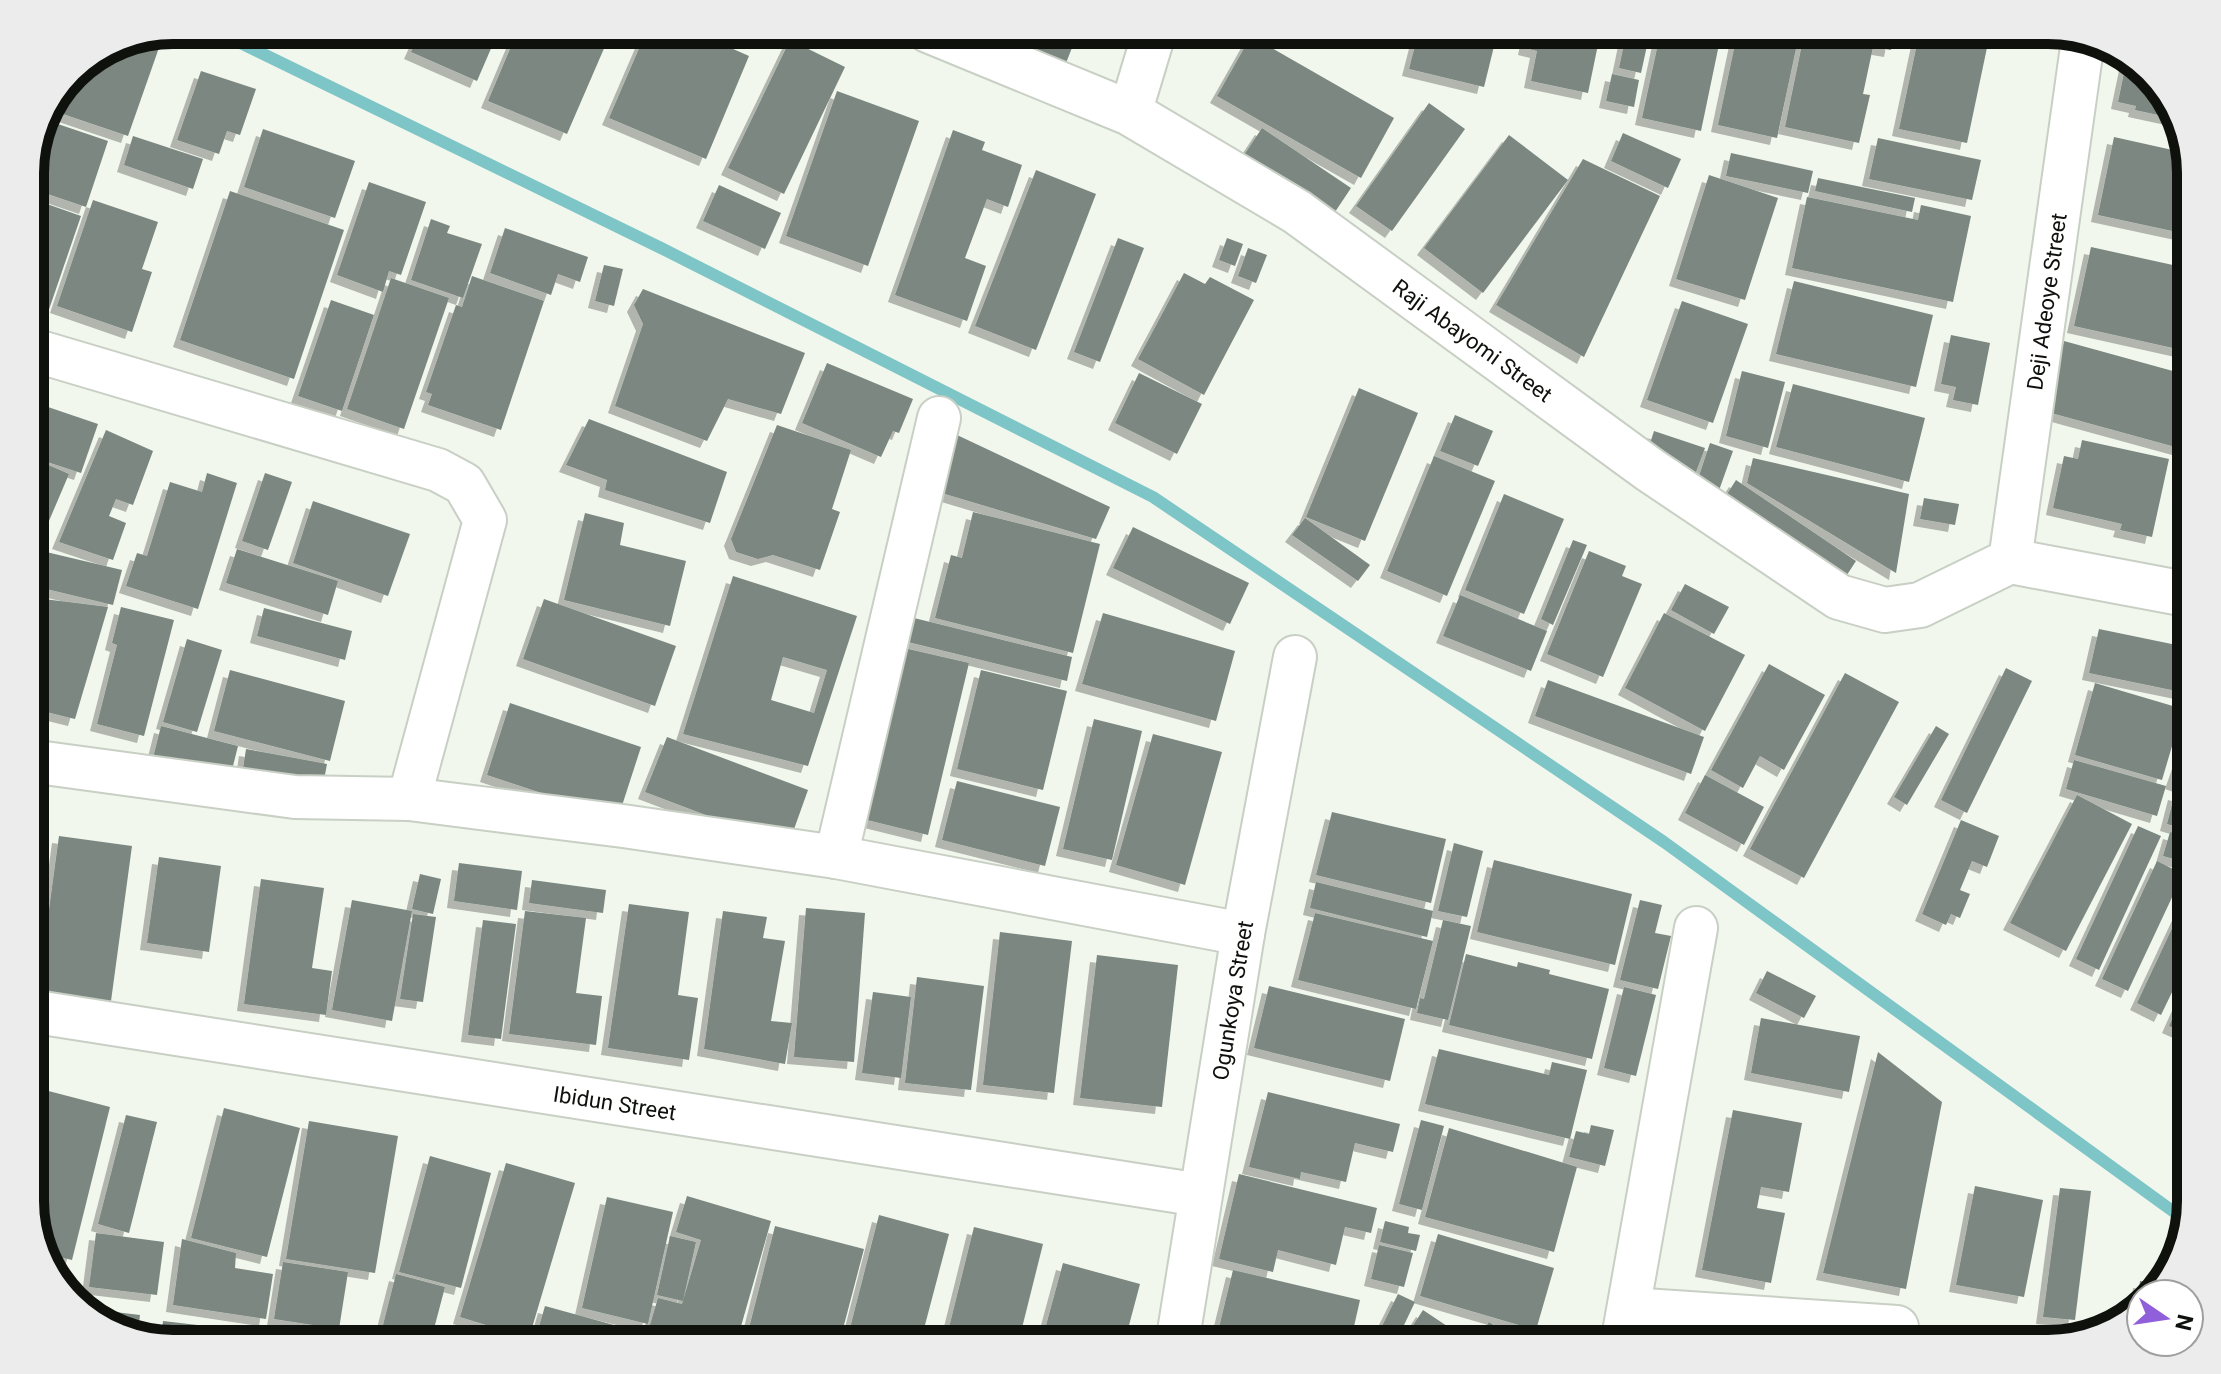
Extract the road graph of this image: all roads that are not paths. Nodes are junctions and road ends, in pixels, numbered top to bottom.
1 (962, 44) edge
2 (1151, 44) edge
3 (2082, 48) edge
4 (1130, 113) junction
5 (44, 353) edge
6 (939, 418) dead end
7 (2010, 561) junction
8 (2177, 592) edge
9 (1295, 657) dead end
10 (44, 763) edge
11 (409, 799) junction
12 (836, 857) junction
13 (1696, 928) dead end
14 (1243, 934) junction
15 (44, 1013) edge
16 (1200, 1195) junction
17 (1625, 1326) edge
18 (1897, 1327) dead end
19 (1179, 1330) edge

1 - 4 street, Raji Abayomi Street
2 - 4 street
3 - 7 street, Deji Adeoye Street
4 - 7 street, Raji Abayomi Street
5 - 11 street
6 - 12 street
7 - 8 street
9 - 14 street, Ogunkoya Street
10 - 11 street
11 - 12 street
12 - 14 street
13 - 17 street
14 - 16 street, Ogunkoya Street
15 - 16 street, Ibidun Street
16 - 19 street, Ogunkoya Street
17 - 18 street

